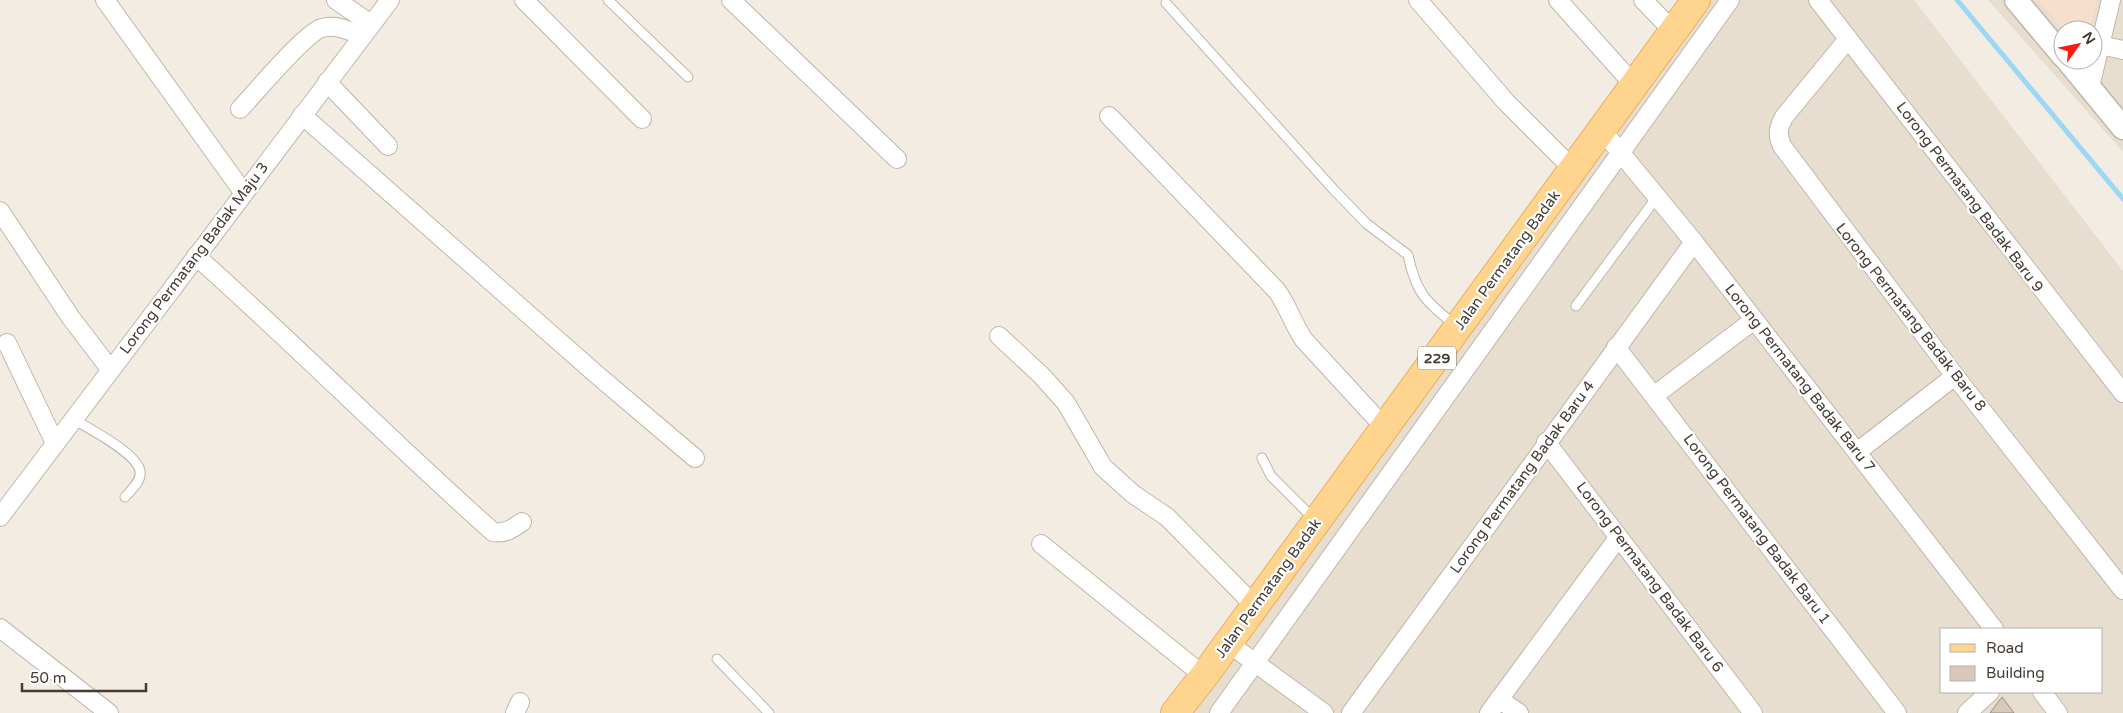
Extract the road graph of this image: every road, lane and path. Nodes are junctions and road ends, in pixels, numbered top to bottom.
1 (104, 0) edge
2 (336, 0) edge
3 (390, 0) edge
4 (524, 0) edge
5 (608, 0) edge
6 (731, 0) edge
7 (1418, 0) edge
8 (1558, 0) edge
9 (1643, 0) edge
10 (1696, 0) edge
11 (1730, 0) edge
12 (1818, 0) edge
13 (2016, 0) edge
14 (2111, 0) edge
15 (1166, 3) dead end
16 (367, 30) junction
17 (1674, 31) junction
18 (2103, 33) edge
19 (1848, 39) junction
20 (2053, 44) edge
21 (2103, 46) edge
22 (2123, 50) edge
23 (2075, 70) edge
24 (2094, 70) edge
25 (688, 77) dead end
26 (327, 82) junction
27 (1634, 85) junction
28 (2090, 88) junction
29 (240, 109) dead end
30 (302, 115) junction
31 (1109, 116) dead end
32 (642, 118) dead end
33 (2123, 128) edge
34 (1602, 130) junction
35 (388, 146) dead end
36 (1620, 152) junction
37 (898, 159) dead end
38 (1573, 169) junction
39 (243, 192) junction
40 (1657, 197) junction
41 (0, 211) edge
42 (1694, 242) junction
43 (196, 256) junction
44 (1576, 306) dead end
45 (1754, 320) junction
46 (1459, 328) junction
47 (999, 336) dead end
48 (7, 343) dead end
49 (1616, 347) junction
50 (110, 369) junction
51 (1955, 376) junction
52 (2123, 393) edge
53 (1655, 395) junction
54 (73, 419) junction
55 (1385, 428) junction
56 (1546, 442) junction
57 (55, 443) junction
58 (1856, 452) junction
59 (695, 458) dead end
60 (1262, 458) dead end
61 (125, 497) dead end
62 (0, 517) edge
63 (522, 522) dead end
64 (1316, 522) junction
65 (1618, 538) junction
66 (1040, 544) dead end
67 (2123, 590) edge
68 (1255, 606) junction
69 (0, 628) edge
70 (1993, 628) edge
71 (1228, 643) junction
72 (717, 659) dead end
73 (1256, 664) junction
74 (1204, 676) junction
75 (1989, 693) edge
76 (2043, 693) edge
77 (1494, 706) edge
78 (110, 713) edge
79 (768, 713) edge
80 (1175, 713) edge
81 (1219, 713) edge
82 (1324, 713) edge
83 (1351, 713) edge
84 (1518, 713) edge
85 (1753, 713) edge
86 (1897, 713) edge
87 (1967, 713) edge
88 (2058, 713) edge

1 - 39 street
2 - 16 street
3 - 16 street, Lorong Permatang Badak Maju 3
4 - 32 street
5 - 25 lane
6 - 37 street
7 - 38 street
8 - 27 street
9 - 17 street
10 - 17 main road, Jalan Permatang Badak / 229
11 - 36 street
12 - 19 street, Lorong Permatang Badak Baru 9
13 - 20 street
14 - 18 street
15 - 46 lane
16 - 26 street, Lorong Permatang Badak Maju 3
16 - 29 street
17 - 27 main road, Jalan Permatang Badak / 229
19 - 51 street, Lorong Permatang Badak Baru 8
19 - 52 street, Lorong Permatang Badak Baru 9
21 - 22 street
23 - 28 street
24 - 28 street
26 - 30 street, Lorong Permatang Badak Maju 3
26 - 35 street
27 - 34 main road, Jalan Permatang Badak / 229
28 - 33 street
30 - 39 street, Lorong Permatang Badak Maju 3
30 - 59 street
31 - 55 street
34 - 36 street, Lorong Permatang Badak Baru 7
34 - 38 main road, Jalan Permatang Badak / 229
36 - 40 street, Lorong Permatang Badak Baru 7
36 - 73 street
38 - 46 main road, Jalan Permatang Badak / 229
39 - 43 street, Lorong Permatang Badak Maju 3
40 - 42 street, Lorong Permatang Badak Baru 7
40 - 44 lane
41 - 50 street
42 - 45 street, Lorong Permatang Badak Baru 7
42 - 49 street, Lorong Permatang Badak Baru 4
43 - 50 street, Lorong Permatang Badak Maju 3
43 - 63 street
45 - 53 street
45 - 58 street, Lorong Permatang Badak Baru 7
46 - 55 main road, Jalan Permatang Badak / 229
47 - 68 street
48 - 57 street
49 - 53 street, Lorong Permatang Badak Baru 1
49 - 56 street, Lorong Permatang Badak Baru 4
50 - 54 street, Lorong Permatang Badak Maju 3
51 - 58 street
51 - 67 street, Lorong Permatang Badak Baru 8
53 - 86 street, Lorong Permatang Badak Baru 1
54 - 57 street, Lorong Permatang Badak Maju 3
54 - 61 lane
55 - 64 main road, Jalan Permatang Badak / 229
56 - 65 street, Lorong Permatang Badak Baru 6
56 - 83 street, Lorong Permatang Badak Baru 4
57 - 62 street, Lorong Permatang Badak Maju 3
58 - 70 street, Lorong Permatang Badak Baru 7
60 - 64 lane
64 - 68 main road, Jalan Permatang Badak / 229
65 - 77 street
65 - 85 street, Lorong Permatang Badak Baru 6
66 - 74 street
68 - 71 main road, Jalan Permatang Badak / 229
69 - 78 street
71 - 73 street
71 - 74 main road, Jalan Permatang Badak / 229
72 - 79 lane
73 - 81 street
73 - 82 street
74 - 80 main road, Jalan Permatang Badak / 229
75 - 87 street
76 - 88 street
77 - 84 street

